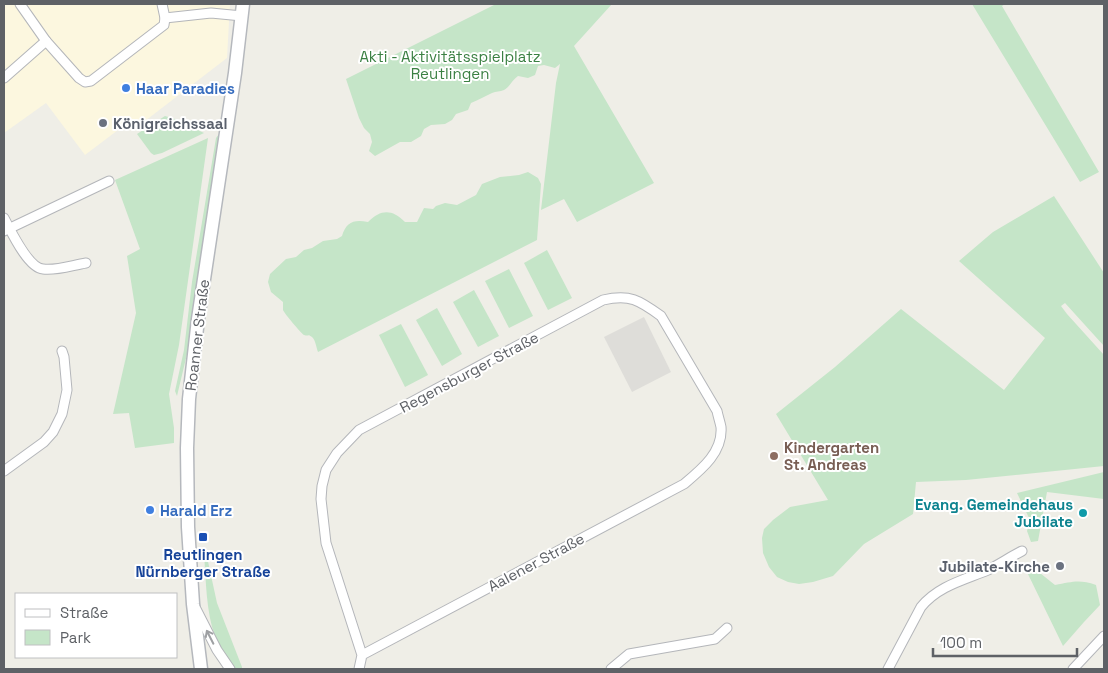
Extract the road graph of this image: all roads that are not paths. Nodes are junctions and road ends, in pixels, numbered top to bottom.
1 (20, 4) edge
2 (162, 4) edge
3 (243, 10) edge
4 (165, 18) junction
5 (46, 41) junction
6 (4, 78) edge
7 (109, 181) dead end
8 (4, 218) edge
9 (7, 230) edge
10 (86, 263) dead end
11 (62, 351) dead end
12 (716, 452) joint
13 (4, 471) edge
14 (1022, 551) dead end
15 (194, 604) junction
16 (727, 628) dead end
17 (1104, 636) edge
18 (362, 655) junction
19 (201, 669) edge
20 (230, 669) edge
21 (359, 669) edge
22 (611, 669) edge
23 (888, 669) edge
24 (1072, 669) edge

1 - 5 street
2 - 4 street
3 - 4 street
3 - 15 street, Roanner Straße
4 - 5 street
5 - 6 street
7 - 9 street
8 - 9 street
9 - 10 street
11 - 13 street
12 - 18 street, Aalener Straße
12 - 18 street, Regensburger Straße
14 - 23 street
15 - 19 street, Roanner Straße
20 -> 15 street
16 - 22 street
17 - 24 street
18 - 21 street

